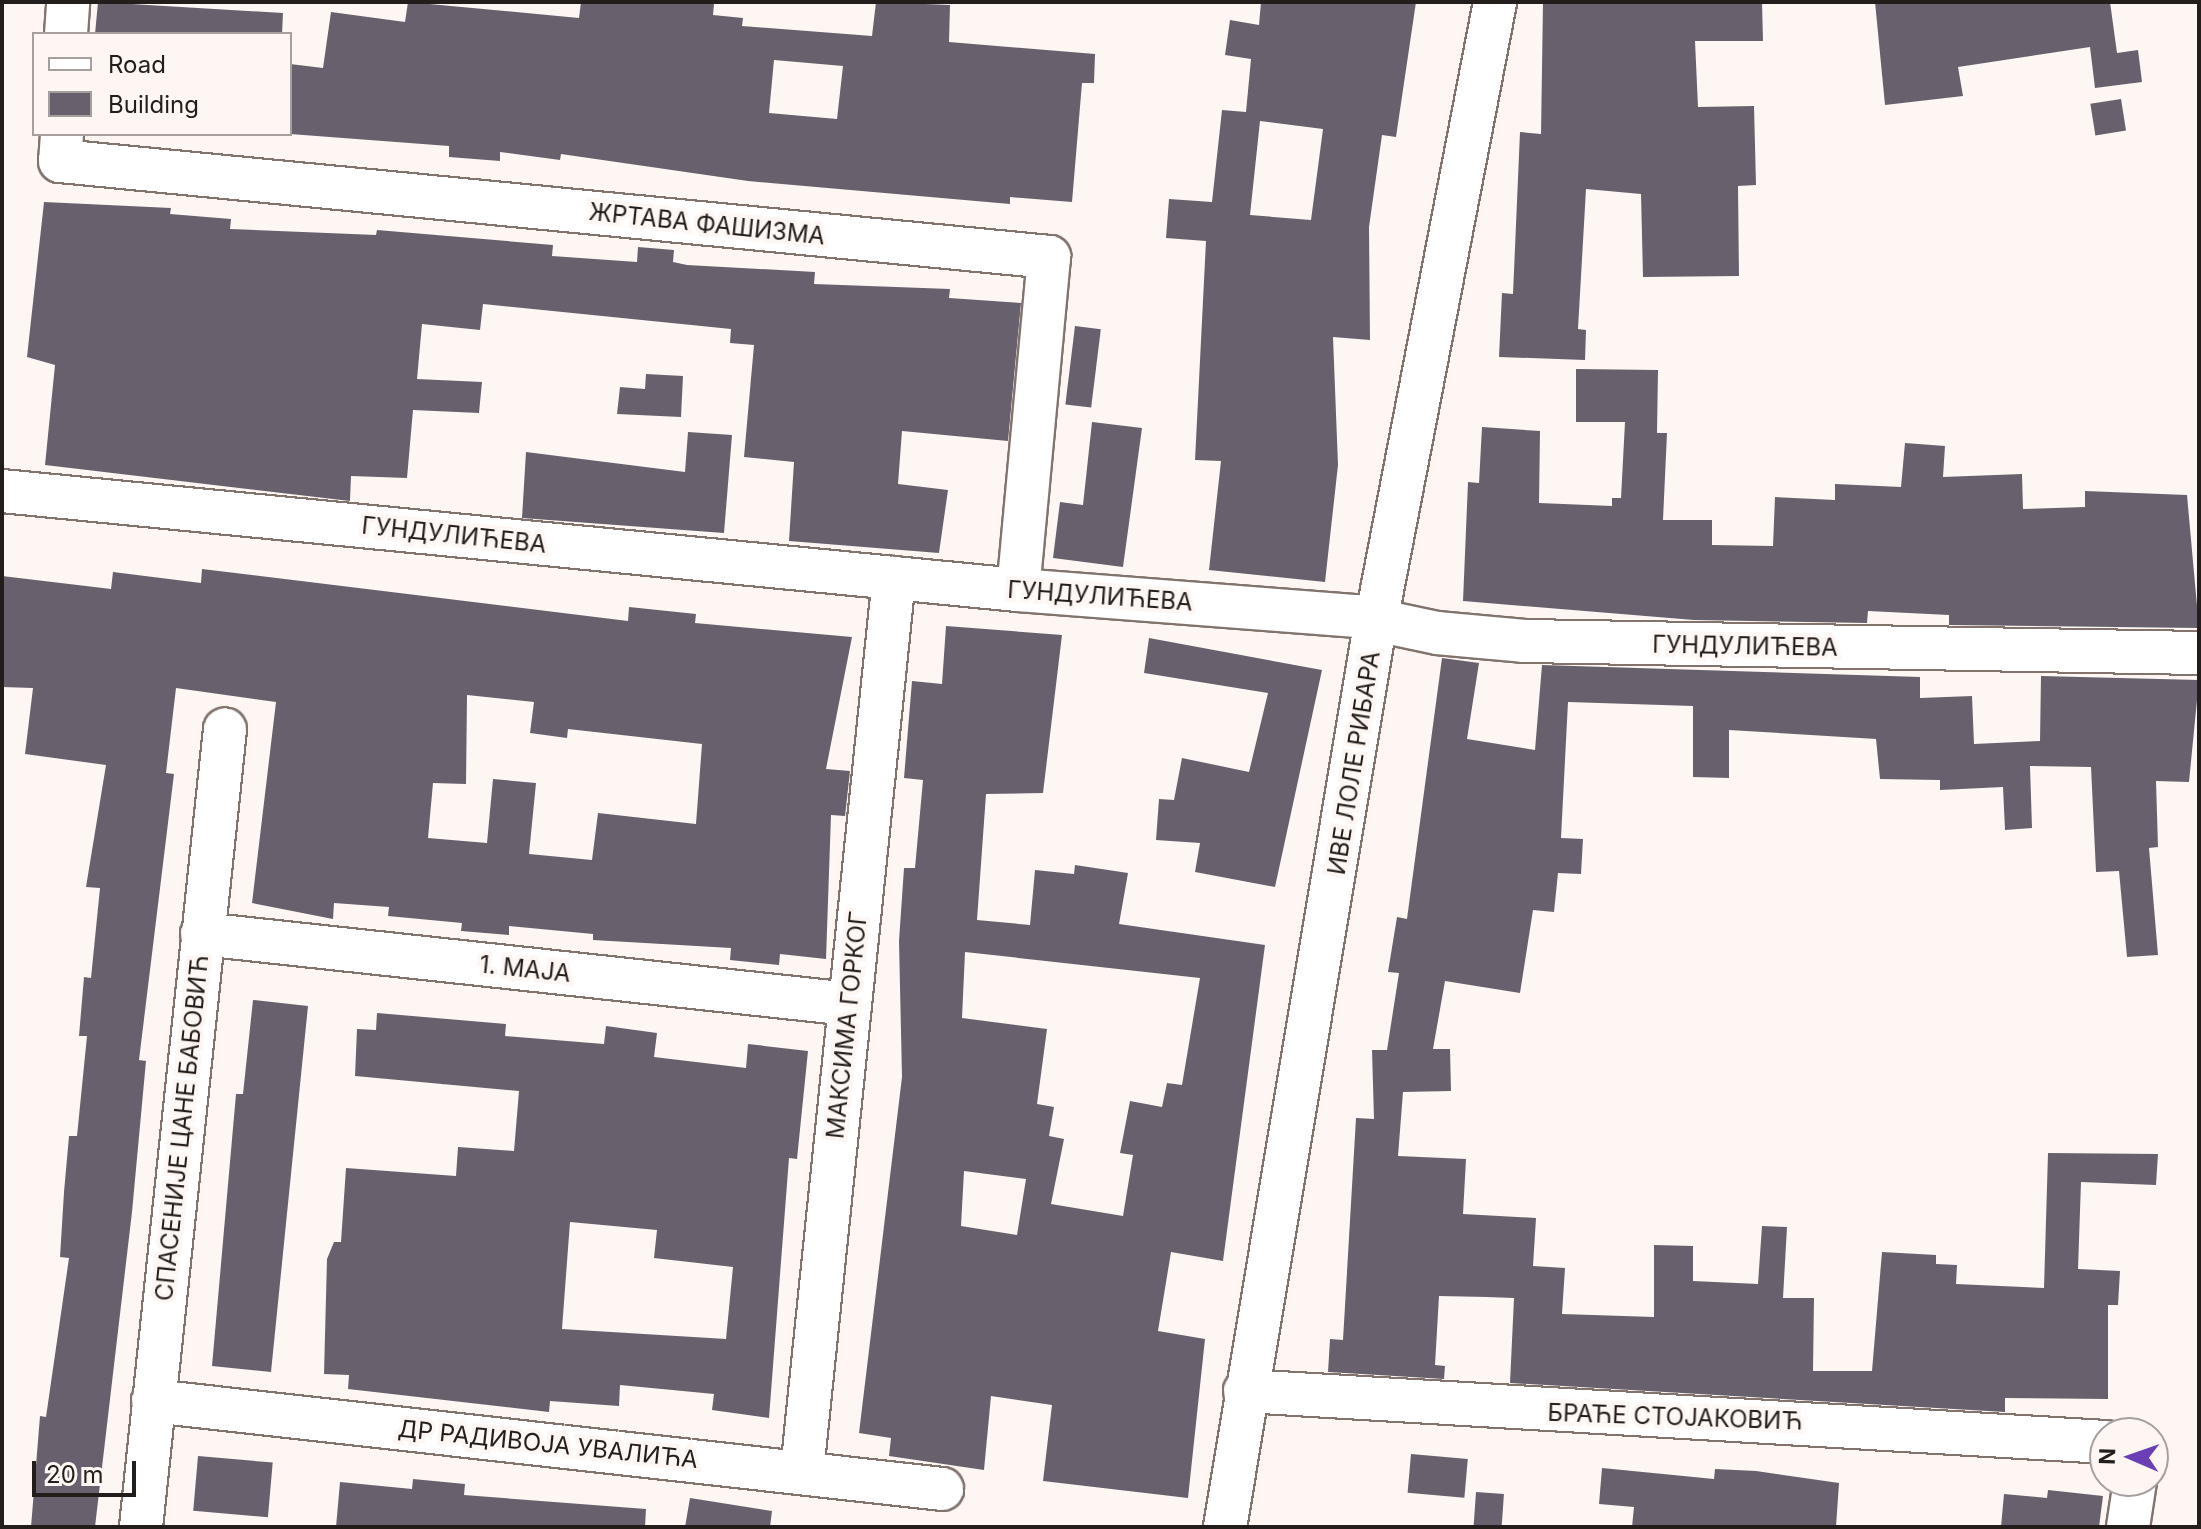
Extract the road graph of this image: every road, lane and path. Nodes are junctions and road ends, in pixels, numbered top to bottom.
1 (68, 2) edge
2 (1495, 2) edge
3 (66, 32) edge
4 (62, 136) edge
5 (2, 491) edge
6 (894, 578) junction
7 (1018, 590) junction
8 (1380, 621) junction
9 (2199, 653) edge
10 (225, 729) dead end
11 (202, 934) junction
12 (849, 1004) junction
13 (1245, 1391) junction
14 (153, 1401) junction
15 (2089, 1441) edge
16 (802, 1471) junction
17 (942, 1489) dead end
18 (2133, 1497) edge
19 (141, 1527) edge
20 (1225, 1527) edge
21 (2128, 1527) edge

1 - 3 street
2 - 8 street, ИВЕ ЛОЛЕ РИБАРА
4 - 7 street, ЖРТАВА ФАШИЗМА
5 - 6 street, ГУНДУЛИЋЕВА
6 - 7 street, ГУНДУЛИЋЕВА
6 - 12 street, МАКСИМА ГОРКОГ
7 - 8 street, ГУНДУЛИЋЕВА
8 - 9 street, ГУНДУЛИЋЕВА
8 - 13 street, ИВЕ ЛОЛЕ РИБАРА
10 - 11 street, СПАСЕНИЈЕ ЦАНЕ БАБОВИЋ
11 - 12 street, 1. МАЈА
11 - 14 street, СПАСЕНИЈЕ ЦАНЕ БАБОВИЋ
12 - 16 street, МАКСИМА ГОРКОГ
13 - 15 street, БРАЋЕ СТОЈАКОВИЋ
13 - 20 street, ИВЕ ЛОЛЕ РИБАРА
14 - 16 street, ДР РАДИВОЈА УВАЛИЋА
14 - 19 street, СПАСЕНИЈЕ ЦАНЕ БАБОВИЋ
16 - 17 street, ДР РАДИВОЈА УВАЛИЋА
18 - 21 street

